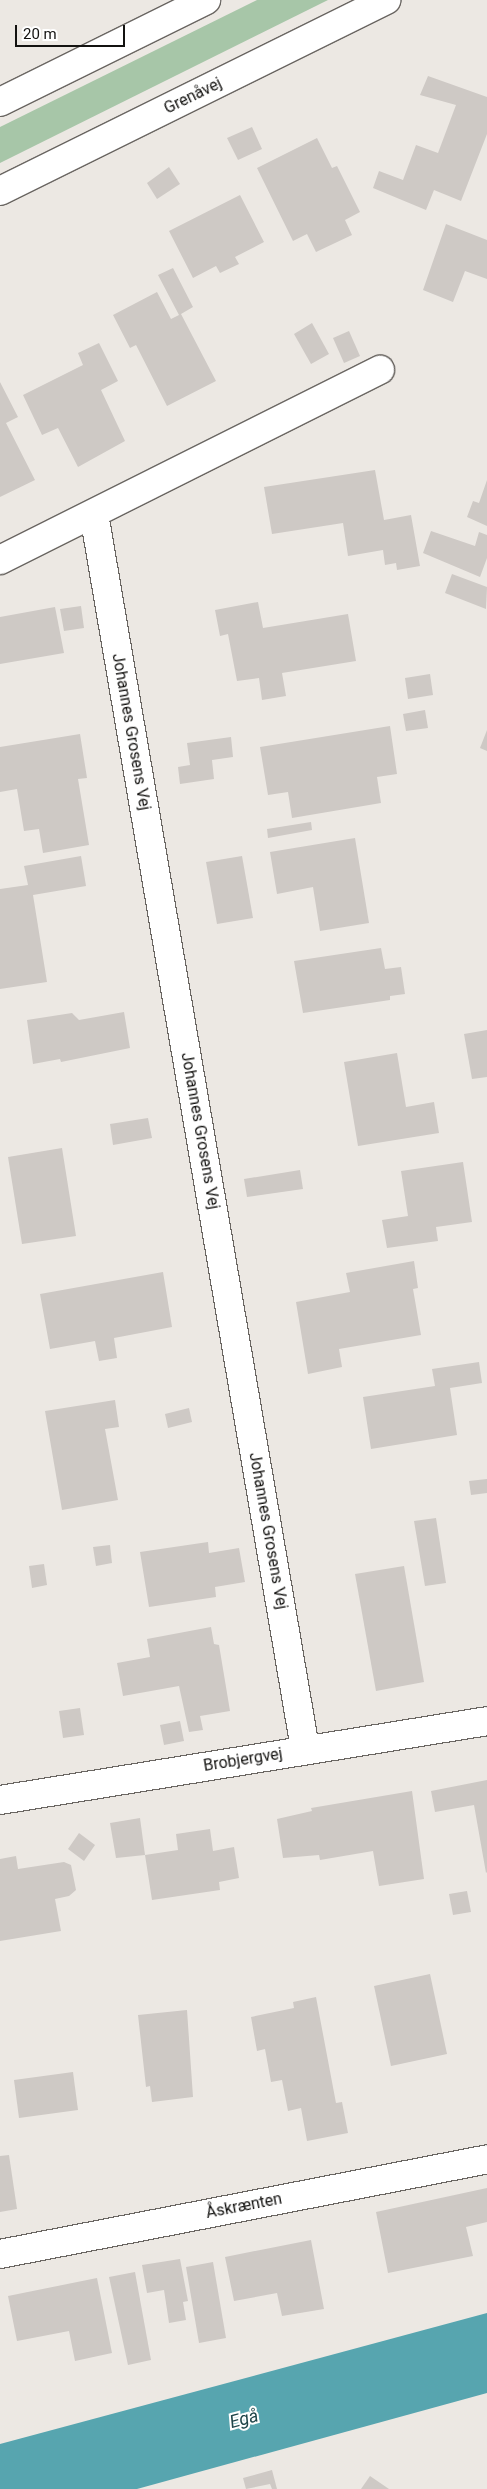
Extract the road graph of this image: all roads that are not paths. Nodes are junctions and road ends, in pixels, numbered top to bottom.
1 (206, 0) edge
2 (386, 0) edge
3 (0, 102) edge
4 (0, 191) edge
5 (380, 370) dead end
6 (94, 514) junction
7 (0, 560) edge
8 (487, 1721) edge
9 (305, 1749) junction
10 (0, 1800) edge
11 (487, 2159) edge
12 (0, 2254) edge

1 - 3 street
2 - 4 street, Grenåvej
5 - 6 street
6 - 7 street
6 - 9 street, Johannes Grosens Vej
8 - 9 street, Brobjergvej
9 - 10 street, Brobjergvej
11 - 12 street, Åskrænten

